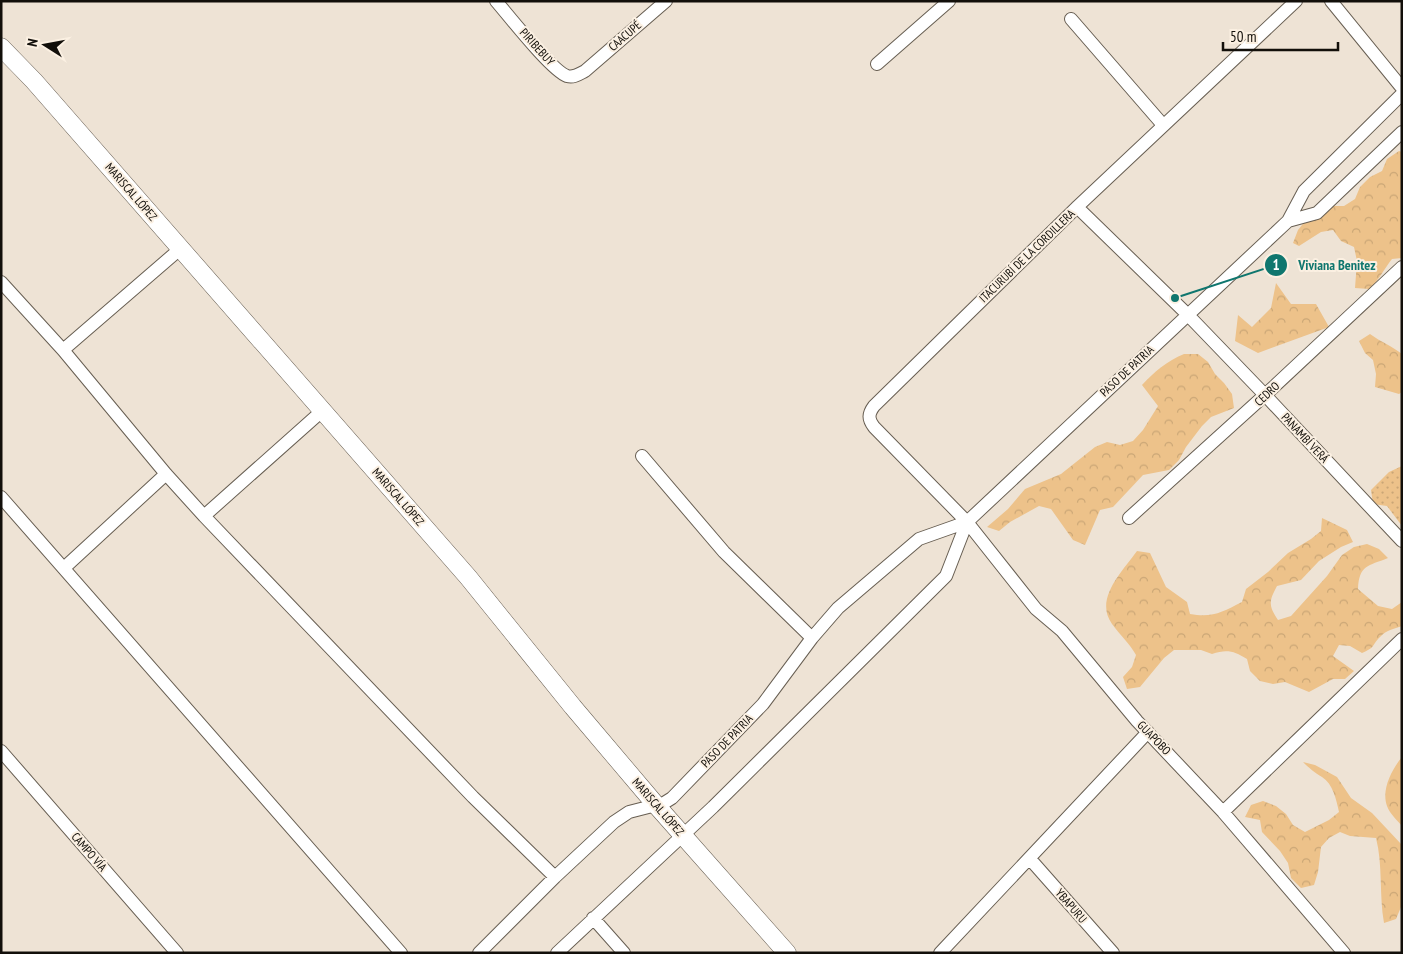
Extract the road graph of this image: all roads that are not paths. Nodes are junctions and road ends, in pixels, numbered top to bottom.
1 (496, 1) edge
2 (666, 1) edge
3 (949, 1) edge
4 (1296, 1) edge
5 (1332, 1) edge
6 (1071, 19) dead end
7 (1, 47) edge
8 (877, 64) dead end
9 (585, 71) joint
10 (1402, 88) edge
11 (1402, 94) edge
12 (1163, 124) junction
13 (1402, 132) edge
14 (1077, 207) junction
15 (1288, 221) junction
16 (180, 249) junction
17 (1402, 267) edge
18 (1, 282) edge
19 (1187, 314) junction
20 (63, 350) junction
21 (1265, 395) junction
22 (322, 411) junction
23 (642, 456) dead end
24 (166, 474) junction
25 (1, 497) edge
26 (204, 516) junction
27 (1129, 518) dead end
28 (967, 522) junction
29 (1402, 541) edge
30 (64, 568) junction
31 (812, 638) junction
32 (1402, 640) edge
33 (1148, 732) junction
34 (1, 751) edge
35 (656, 805) junction
36 (1223, 812) junction
37 (683, 836) junction
38 (1030, 859) junction
39 (555, 877) junction
40 (593, 918) junction
41 (177, 953) edge
42 (402, 953) edge
43 (479, 953) edge
44 (557, 953) edge
45 (624, 953) edge
46 (787, 953) edge
47 (940, 953) edge
48 (1113, 953) edge
49 (1344, 953) edge

1 - 9 street, PIRIBEBUY
2 - 9 street, CAACUPÉ
3 - 8 street
4 - 12 street, ITACURUBÍ DE LA CORDILLERA
5 - 10 street
6 - 12 street
7 - 16 street, MARISCAL LÓPEZ
11 - 15 street, PASO DE PATRIA
12 - 14 street, ITACURUBÍ DE LA CORDILLERA
13 - 15 street, PASO DE PATRIA
14 - 19 street, PANAMBÍ VERÁ
14 - 28 street, ITACURUBÍ DE LA CORDILLERA
15 - 19 street, PASO DE PATRIA
16 - 20 street
16 - 22 street, MARISCAL LÓPEZ
17 - 21 street, CEDRO
18 - 20 street
19 - 21 street, PANAMBÍ VERÁ
19 - 28 street, PASO DE PATRIA
20 - 24 street
21 - 27 street, CEDRO
21 - 29 street, PANAMBÍ VERÁ
22 - 26 street
22 - 35 street, MARISCAL LÓPEZ
23 - 31 street
24 - 26 street
24 - 30 street
25 - 30 street
26 - 39 street
28 - 31 street, PASO DE PATRIA
28 - 33 street, GUAPOBO
28 - 37 street, PASO DE PATRIA
30 - 42 street
31 - 35 street, PASO DE PATRIA
32 - 36 street
33 - 36 street, GUAPOBO
33 - 38 street
34 - 41 street, CAMPO VÍA
35 - 37 street, MARISCAL LÓPEZ
35 - 39 street, PASO DE PATRIA
36 - 49 street, GUAPOBO
37 - 40 street, PASO DE PATRIA
37 - 46 street, MARISCAL LÓPEZ
38 - 47 street
38 - 48 street, YBAPURU
39 - 43 street, PASO DE PATRIA
40 - 44 street, PASO DE PATRIA
40 - 45 street

